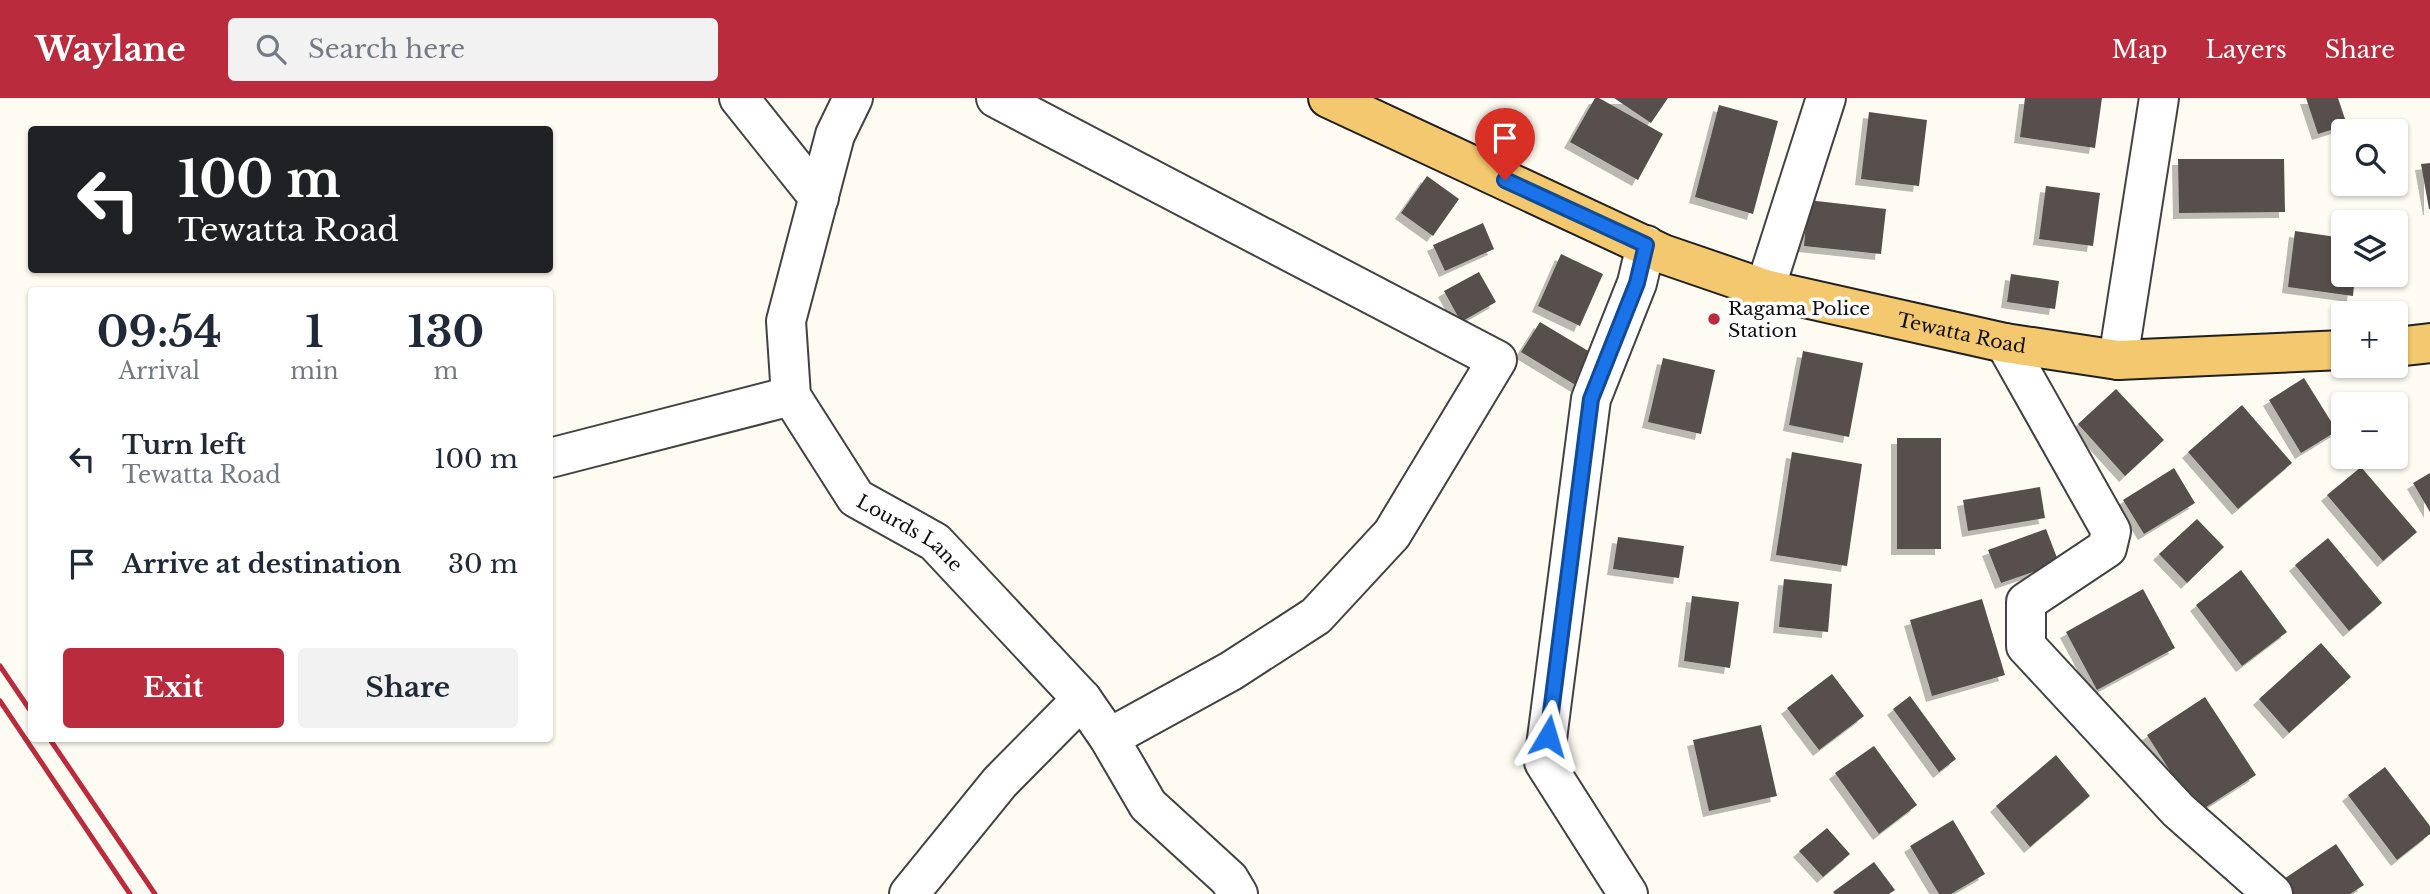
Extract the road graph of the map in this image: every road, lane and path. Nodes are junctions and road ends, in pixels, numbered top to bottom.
1 (739, 98) edge
2 (853, 98) edge
3 (996, 98) edge
4 (1826, 98) edge
5 (2159, 98) edge
6 (1337, 100) edge
7 (818, 198) junction
8 (1646, 245) junction
9 (1765, 289) junction
10 (2005, 343) junction
11 (2430, 343) edge
12 (2408, 346) edge
13 (2331, 351) edge
14 (2118, 360) junction
15 (791, 396) junction
16 (553, 457) edge
17 (1082, 699) junction
18 (1109, 738) junction
19 (909, 894) edge
20 (1238, 894) edge
21 (1628, 894) edge
22 (2273, 894) edge

1 - 7 street
2 - 7 street, Lourds Lane
3 - 18 street
4 - 9 street
5 - 14 street
6 - 8 main road, Tewatta Road
7 - 15 street, Lourds Lane
8 - 9 main road, Tewatta Road
8 - 21 street
9 - 10 main road, Tewatta Road
10 - 14 main road, Tewatta Road
10 - 22 street
11 - 12 main road
13 - 14 main road, Tewatta Road
15 - 16 street
15 - 17 street, Lourds Lane
17 - 18 street, Lourds Lane
17 - 19 street
18 - 20 street, Lourds Lane

